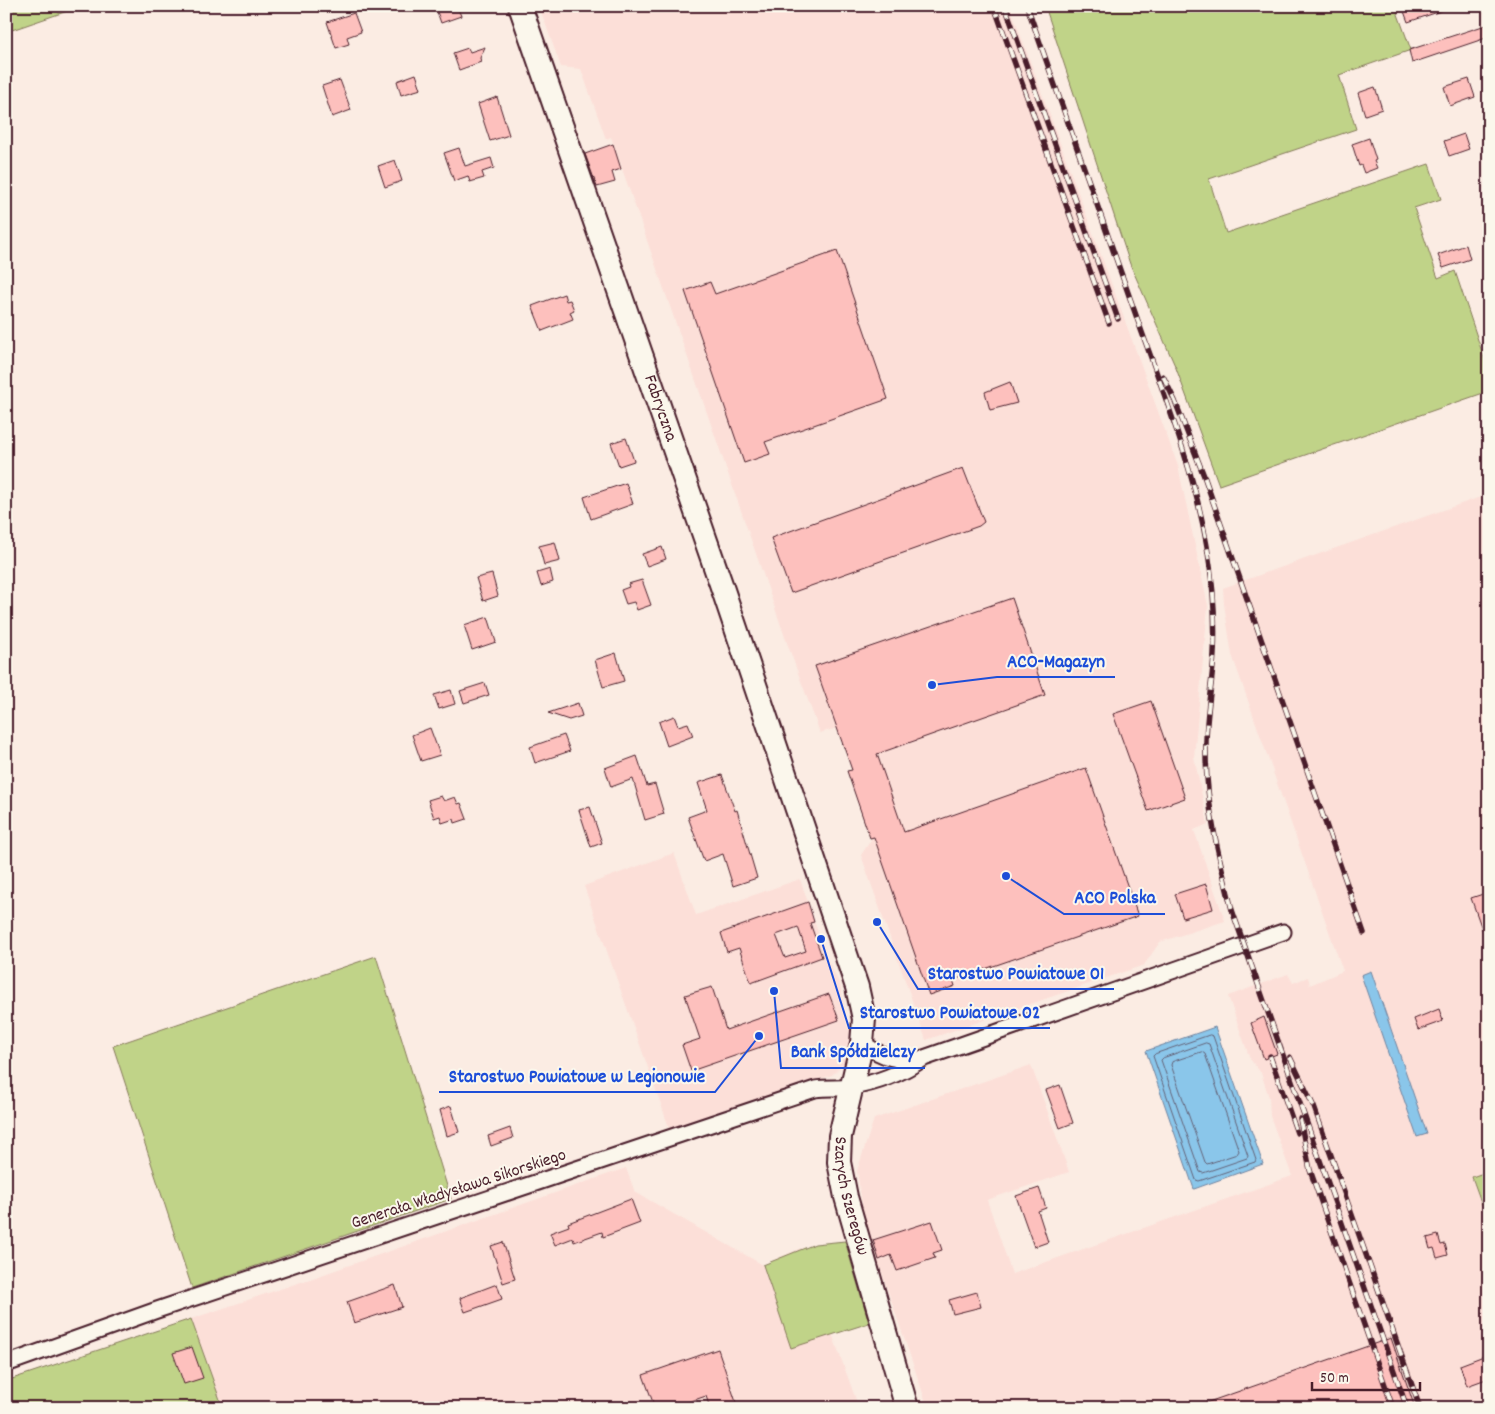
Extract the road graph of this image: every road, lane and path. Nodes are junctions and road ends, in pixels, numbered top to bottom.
1 (520, 6) edge
2 (798, 812) joint
3 (1284, 932) dead end
4 (862, 1043) junction
5 (924, 1058) junction
6 (850, 1087) junction
7 (6, 1364) edge
8 (907, 1408) edge

1 - 2 street, Fabryczna
2 - 4 street, Szarych Szeregów
3 - 5 street, Generała Władysława Sikorskiego
4 - 5 street, Generała Władysława Sikorskiego
4 - 6 street, Szarych Szeregów
5 - 6 street, Generała Władysława Sikorskiego
6 - 7 street, Generała Władysława Sikorskiego
6 - 8 street, Szarych Szeregów

